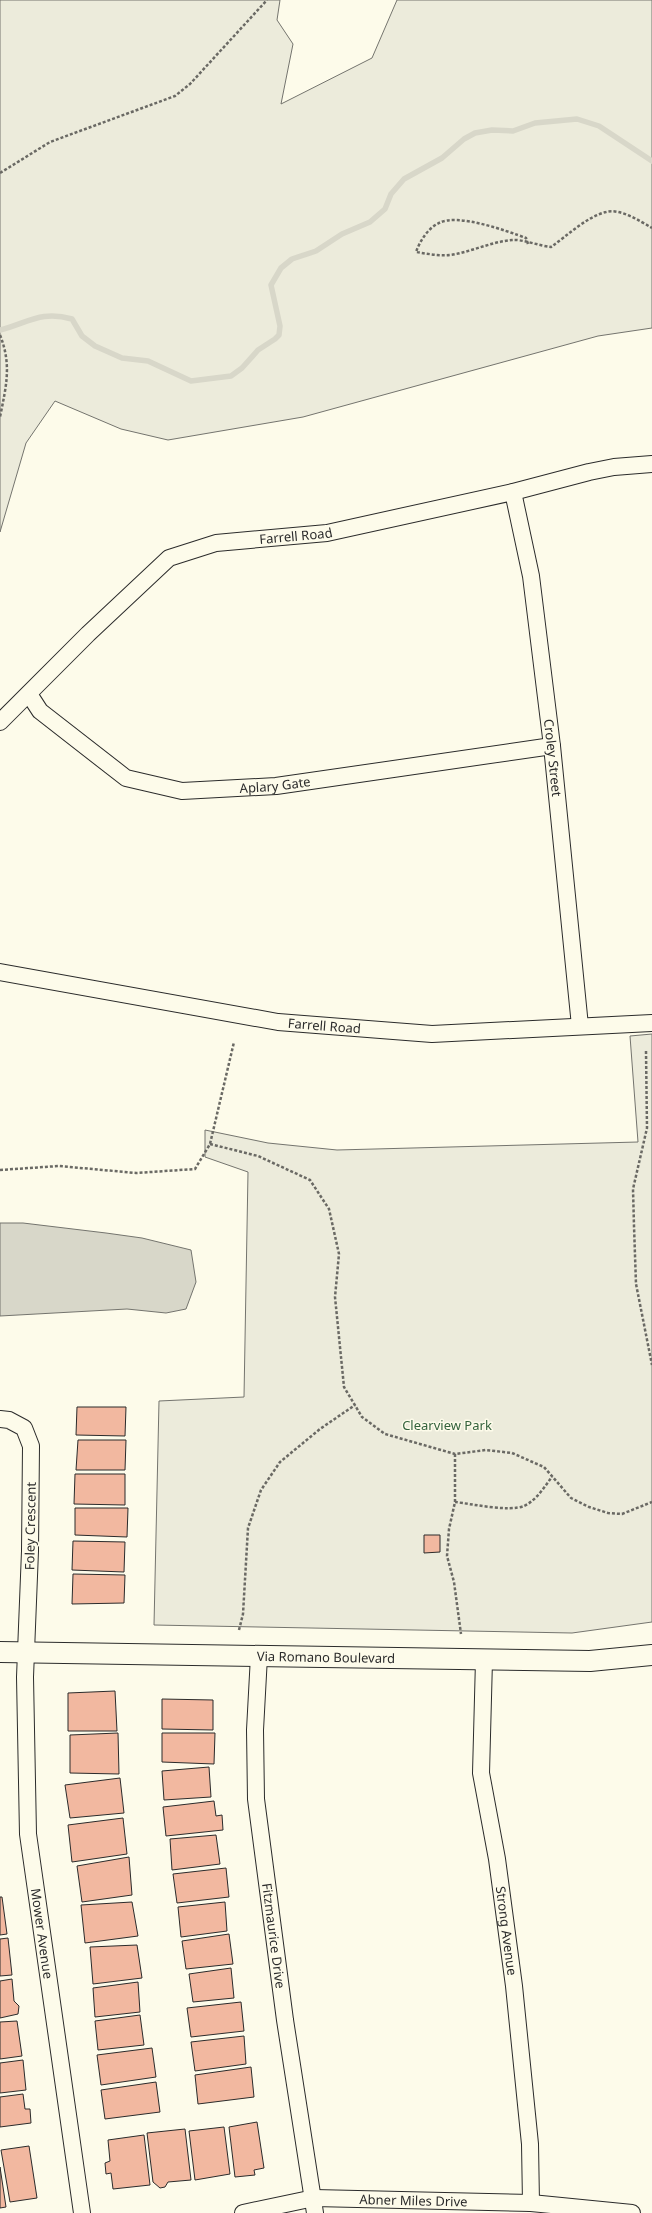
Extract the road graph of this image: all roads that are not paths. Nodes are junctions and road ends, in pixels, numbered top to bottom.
1 (652, 464) edge
2 (513, 492) junction
3 (29, 694) junction
4 (0, 722) edge
5 (552, 746) junction
6 (0, 972) edge
7 (652, 1023) edge
8 (580, 1026) junction
9 (0, 1419) edge
10 (0, 1652) edge
11 (26, 1652) junction
12 (652, 1655) edge
13 (259, 1656) junction
14 (484, 1660) junction
15 (531, 2203) junction
16 (314, 2206) edge
17 (82, 2213) edge
18 (243, 2213) edge
19 (632, 2213) edge

1 - 2 street, Farrell Road
2 - 3 street, Farrell Road
2 - 5 street, Croley Street
3 - 4 street, Farrell Road
3 - 5 street, Aplary Gate
5 - 8 street, Croley Street
6 - 8 street, Farrell Road
7 - 8 street, Farrell Road
9 - 11 street, Foley Crescent
10 - 11 street, Via Romano Boulevard
11 - 13 street, Via Romano Boulevard
11 - 17 street, Mower Avenue
12 - 14 street, Via Romano Boulevard
13 - 14 street, Via Romano Boulevard
13 - 16 street, Fitzmaurice Drive
14 - 15 street, Strong Avenue
15 - 16 street, Abner Miles Drive
15 - 19 street, Abner Miles Drive
16 - 18 street, Abner Miles Drive

